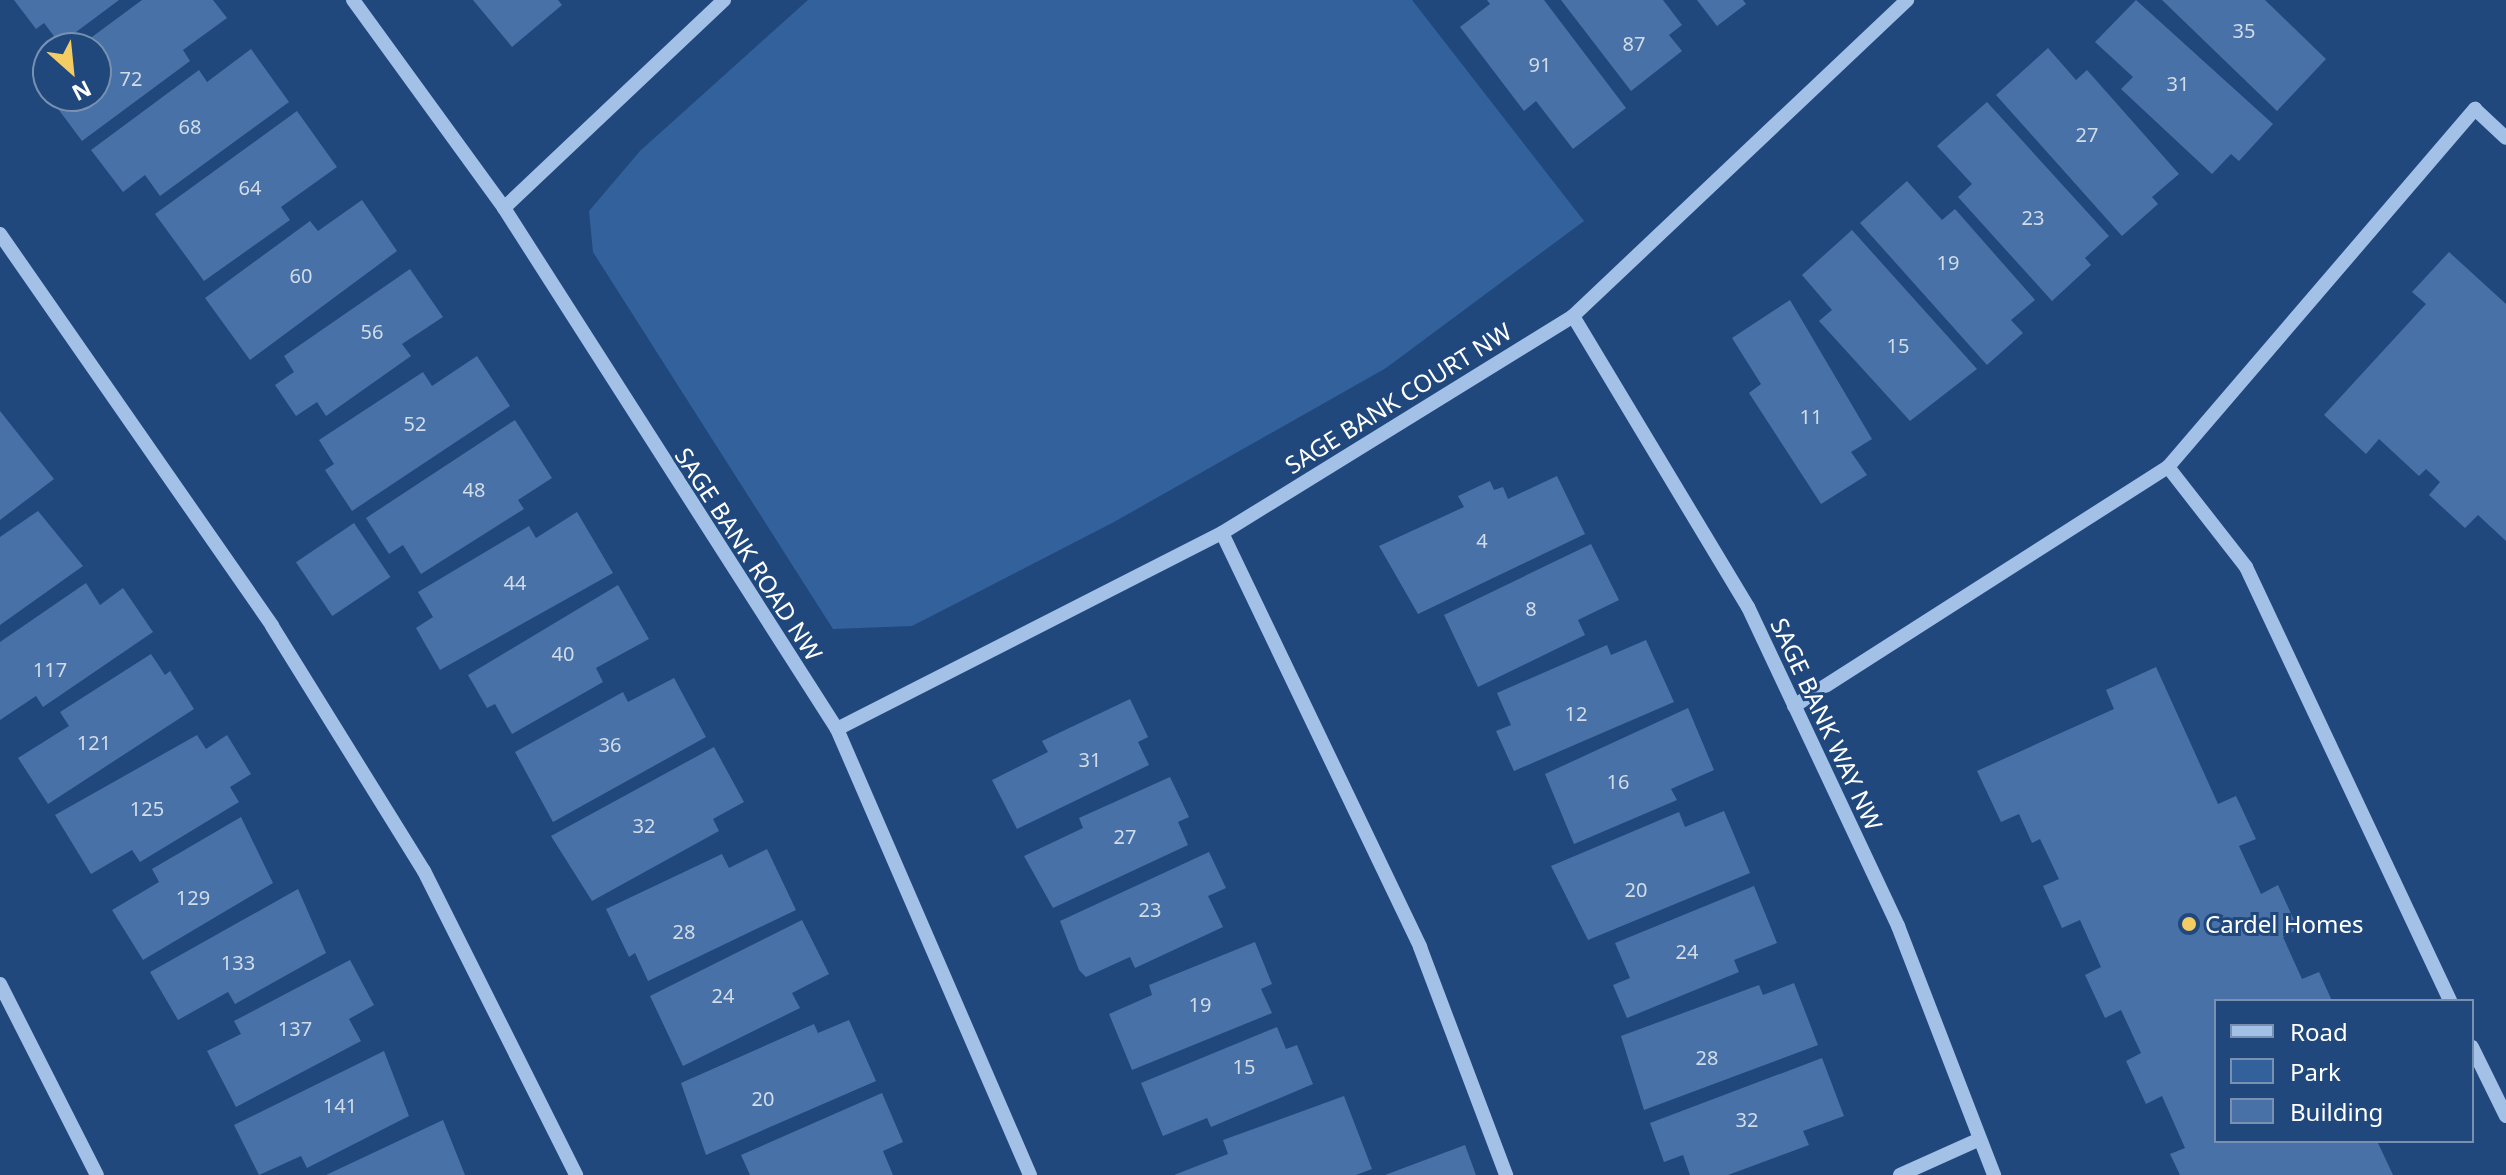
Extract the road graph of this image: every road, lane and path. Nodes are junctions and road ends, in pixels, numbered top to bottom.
1 (353, 0) edge
2 (724, 0) edge
3 (1907, 0) edge
4 (2506, 138) edge
5 (504, 208) junction
6 (0, 234) edge
7 (1573, 316) junction
8 (2168, 467) junction
9 (1222, 533) junction
10 (1794, 706) junction
11 (837, 729) junction
12 (0, 984) edge
13 (2449, 999) edge
14 (2474, 1051) edge
15 (2506, 1116) edge
16 (1978, 1140) junction
17 (97, 1175) edge
18 (576, 1175) edge
19 (1030, 1175) edge
20 (1506, 1175) edge
21 (1900, 1175) edge
22 (1994, 1175) edge

1 - 5 street, SAGE BANK ROAD NW
2 - 5 street
3 - 7 street, SAGE BANK COURT NW
4 - 8 street
5 - 11 street, SAGE BANK ROAD NW
6 - 18 street
7 - 9 street, SAGE BANK COURT NW
7 - 10 street, SAGE BANK WAY NW
8 - 10 street
8 - 13 street
9 - 11 street, SAGE BANK COURT NW
9 - 20 street
10 - 16 street, SAGE BANK WAY NW
11 - 19 street, SAGE BANK ROAD NW
12 - 17 street
14 - 15 street
16 - 21 street
16 - 22 street, SAGE BANK WAY NW

